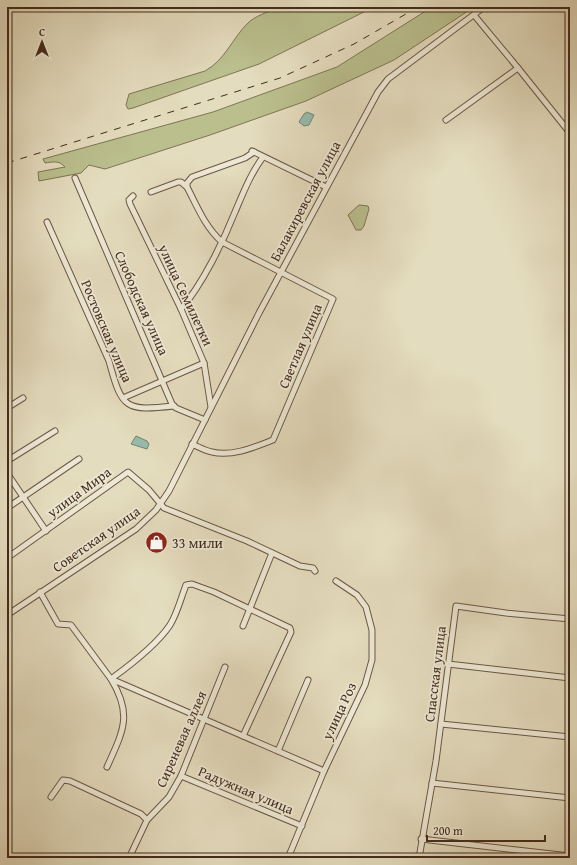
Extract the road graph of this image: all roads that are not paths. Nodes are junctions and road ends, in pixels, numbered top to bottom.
1 (484, 7) edge
2 (474, 14) junction
3 (518, 68) junction
4 (446, 120) dead end
5 (570, 133) edge
6 (263, 157) junction
7 (75, 178) dead end
8 (187, 187) junction
9 (326, 187) junction
10 (150, 192) dead end
11 (133, 196) dead end
12 (48, 222) dead end
13 (222, 242) junction
14 (280, 272) junction
15 (181, 309) junction
16 (204, 363) junction
17 (163, 380) junction
18 (23, 398) dead end
19 (123, 398) junction
20 (174, 406) junction
21 (212, 407) junction
22 (7, 408) edge
23 (205, 420) junction
24 (55, 431) dead end
25 (192, 444) junction
26 (79, 460) dead end
27 (7, 461) edge
28 (7, 473) edge
29 (24, 497) junction
30 (161, 504) junction
31 (7, 508) edge
32 (46, 530) junction
33 (272, 553) junction
34 (7, 558) edge
35 (315, 571) dead end
36 (336, 581) dead end
37 (40, 592) junction
38 (250, 609) junction
39 (7, 615) edge
40 (570, 619) edge
41 (243, 626) dead end
42 (448, 664) junction
43 (225, 667) dead end
44 (570, 678) edge
45 (111, 679) junction
46 (308, 680) dead end
47 (204, 720) junction
48 (441, 724) junction
49 (243, 736) junction
50 (570, 737) edge
51 (278, 751) junction
52 (107, 767) dead end
53 (324, 771) junction
54 (181, 776) junction
55 (432, 783) junction
56 (51, 797) dead end
57 (570, 798) edge
58 (147, 820) junction
59 (302, 826) junction
60 (421, 839) junction
61 (570, 856) edge
62 (129, 858) edge
63 (288, 858) edge
64 (419, 858) edge

1 - 2 street, Балакиревская улица
2 - 3 street
2 - 9 street, Балакиревская улица
3 - 4 street
3 - 5 street
6 - 8 street
6 - 9 street
6 - 13 street
7 - 17 street, Слободская улица
8 - 10 street
8 - 13 street, Светлая улица
9 - 14 street, Балакиревская улица
11 - 15 street, улица Семилетки
12 - 19 street, Ростовская улица
13 - 14 street, Светлая улица
13 - 15 street
14 - 21 street, Балакиревская улица
14 - 25 street, Светлая улица
15 - 16 street, улица Семилетки
16 - 17 street
16 - 21 street, улица Семилетки
17 - 19 street
17 - 20 street, Слободская улица
18 - 22 street
19 - 20 street, Ростовская улица
20 - 23 street
21 - 23 street, Балакиревская улица
23 - 25 street, Балакиревская улица
24 - 27 street
25 - 30 street, Советская улица
26 - 29 street
28 - 29 street
29 - 31 street
29 - 32 street
30 - 32 street, улица Мира
30 - 33 street
30 - 37 street, Советская улица
32 - 34 street, улица Мира
33 - 35 street
33 - 38 street
36 - 53 street, улица Роз
37 - 39 street, Советская улица
37 - 45 street
38 - 41 street
38 - 45 street
38 - 49 street
40 - 42 street, Спасская улица
42 - 44 street
42 - 48 street, Спасская улица
43 - 47 street, Сиреневая аллея
45 - 47 street
45 - 52 street
46 - 51 street
47 - 49 street
47 - 54 street, Сиреневая аллея
48 - 50 street
48 - 55 street, Спасская улица
49 - 51 street
51 - 53 street
53 - 59 street, улица Роз
54 - 58 street, Сиреневая аллея
54 - 59 street, Радужная улица
55 - 57 street
55 - 60 street, Спасская улица
56 - 58 street
58 - 62 street, Сиреневая аллея
59 - 63 street, улица Роз
60 - 61 street
60 - 64 street, Спасская улица

